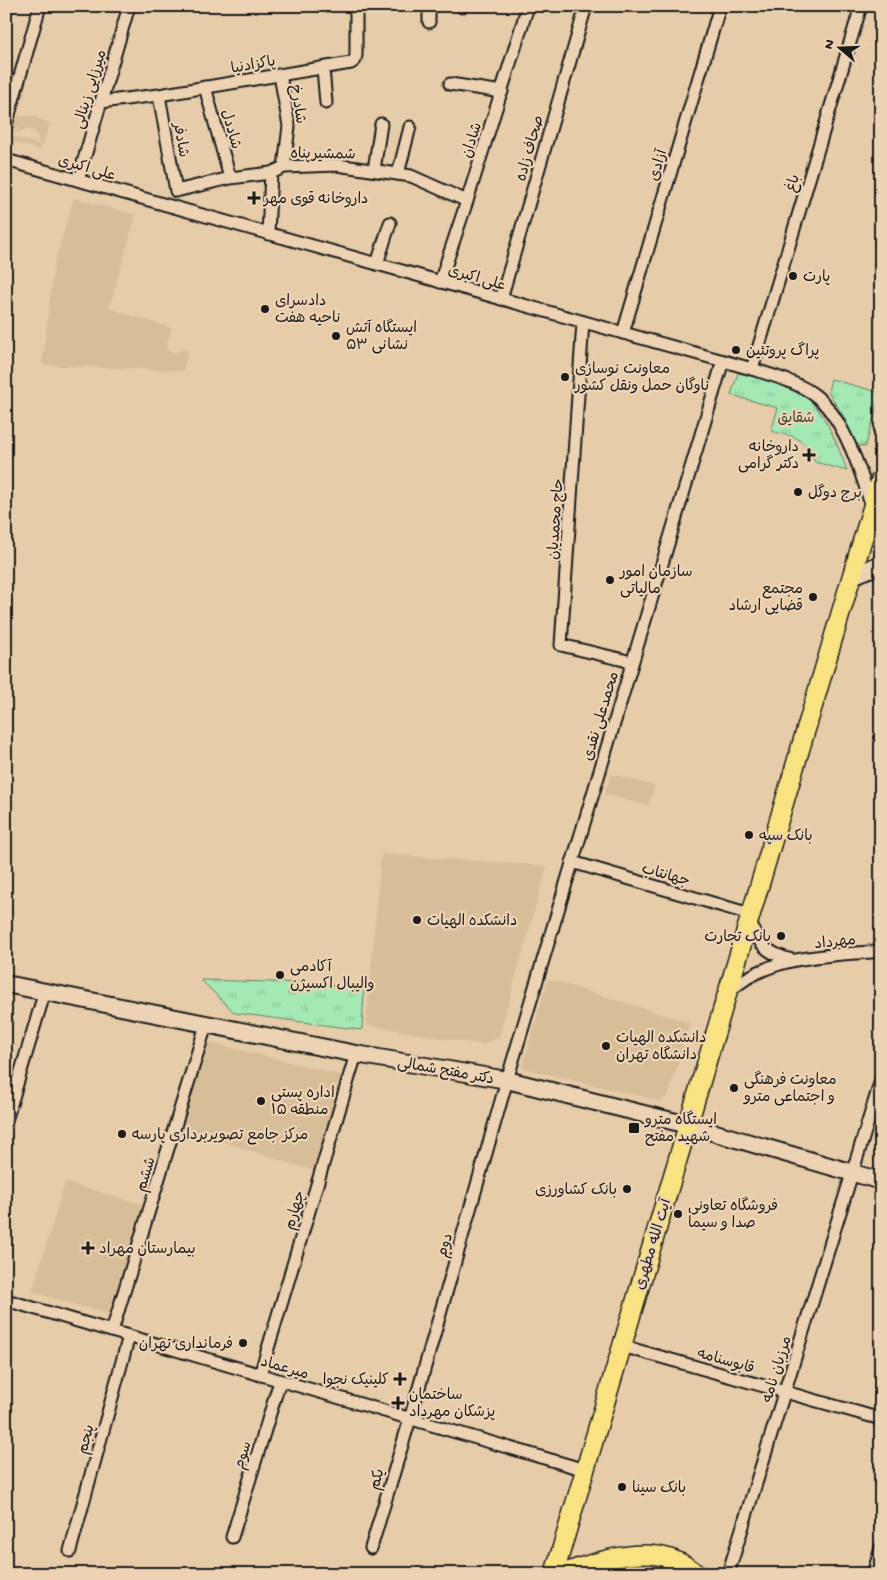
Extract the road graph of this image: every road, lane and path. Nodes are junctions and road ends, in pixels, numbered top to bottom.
1 (40, 6) edge
2 (129, 6) edge
3 (356, 6) edge
4 (429, 6) edge
5 (528, 6) edge
6 (586, 6) edge
7 (720, 6) edge
8 (861, 6) edge
9 (430, 22) dead end
10 (323, 68) junction
11 (280, 75) junction
12 (450, 84) dead end
13 (206, 87) junction
14 (502, 92) junction
15 (159, 95) junction
16 (101, 102) junction
17 (326, 103) dead end
18 (381, 124) dead end
19 (6, 125) edge
20 (410, 126) dead end
21 (6, 160) edge
22 (284, 167) junction
23 (374, 170) junction
24 (271, 173) junction
25 (398, 174) junction
26 (230, 178) junction
27 (78, 180) junction
28 (176, 191) joint
29 (467, 201) junction
30 (390, 224) dead end
31 (268, 234) junction
32 (377, 264) junction
33 (440, 282) junction
34 (501, 299) junction
35 (583, 322) junction
36 (623, 333) junction
37 (723, 361) junction
38 (752, 369) junction
39 (881, 478) edge
40 (872, 507) junction
41 (881, 526) edge
42 (881, 564) edge
43 (852, 576) junction
44 (632, 662) junction
45 (572, 862) junction
46 (750, 917) junction
47 (881, 951) edge
48 (792, 960) junction
49 (6, 984) edge
50 (45, 991) junction
51 (726, 996) junction
52 (206, 1026) junction
53 (356, 1054) junction
54 (507, 1080) junction
55 (881, 1080) edge
56 (6, 1121) edge
57 (688, 1125) junction
58 (852, 1173) junction
59 (881, 1181) edge
60 (6, 1300) edge
61 (112, 1331) junction
62 (129, 1336) junction
63 (622, 1346) junction
64 (260, 1375) junction
65 (280, 1381) junction
66 (784, 1392) junction
67 (410, 1419) junction
68 (881, 1419) edge
69 (585, 1470) junction
70 (232, 1537) dead end
71 (371, 1548) dead end
72 (881, 1548) edge
73 (70, 1550) dead end
74 (554, 1574) edge
75 (561, 1574) edge
76 (697, 1574) edge
77 (728, 1574) edge
78 (873, 1574) edge

1 - 19 street
2 - 16 street, میرزایی زینالی
3 - 10 street, پاکزادنیا
4 - 9 street
5 - 14 street, شادان
6 - 34 street, صحاف زاده
7 - 36 street, آزادی
8 - 38 street, باغ
10 - 11 street, پاکزادنیا
10 - 17 street
11 - 13 street, پاکزادنیا
11 - 22 street, شادرخ
12 - 14 street
13 - 15 street, پاکزادنیا
13 - 26 street, شاددل
14 - 29 street, شادان
15 - 16 street, پاکزادنیا
15 - 28 street, شادفر
16 - 27 street, میرزایی زینالی
18 - 23 street
20 - 25 street
21 - 27 street, علی‌ اکبری
22 - 23 street, شمشیرپناه
22 - 24 street, شمشیرپناه
23 - 25 street, شمشیرپناه
24 - 26 street, شمشیرپناه
24 - 31 street
25 - 29 street, شمشیرپناه
26 - 28 street, شمشیرپناه
27 - 31 street, علی‌ اکبری
29 - 33 street, شادان
30 - 32 street
31 - 32 street, علی‌ اکبری
32 - 33 street, علی‌ اکبری
33 - 34 street, علی‌ اکبری
34 - 35 street, علی‌ اکبری
35 - 36 street, علی‌ اکبری
35 - 44 street, حاج محمدیان
36 - 37 street, علی‌ اکبری
37 - 38 street, علی‌ اکبری
37 - 44 street, محمدعلی نقدی
38 - 40 street, علی‌ اکبری
39 - 40 main road
40 - 41 main road
40 - 43 main road, آیت الله مطهری
42 - 43 main road
43 - 46 main road, آیت الله مطهری
44 - 45 street, محمدعلی نقدی
45 - 46 street, جهانتاب
45 - 54 street, محمدعلی نقدی
46 - 48 street
46 - 51 main road, آیت الله مطهری
47 - 48 street, مهرداد
48 - 51 street
49 - 50 main road, دکتر مفتح شمالی
50 - 52 main road, دکتر مفتح شمالی
50 - 56 street
51 - 57 main road, آیت الله مطهری
52 - 53 main road, دکتر مفتح شمالی
52 - 61 street, ششم
53 - 54 main road, دکتر مفتح شمالی
53 - 64 street, چهارم
54 - 57 main road, دکتر مفتح شمالی
54 - 67 street, دوم
55 - 58 street, مرزبان نامه
57 - 58 main road, دکتر مفتح شمالی
57 - 63 main road, آیت الله مطهری
58 - 59 main road, دکتر مفتح شمالی
58 - 66 street, مرزبان نامه
60 - 61 street, میرعماد
61 - 62 street, میرعماد
62 - 64 street, میرعماد
62 - 73 street, پنجم
63 - 66 street, قابوسنامه
63 - 69 main road, آیت الله مطهری
64 - 65 street, میرعماد
65 - 67 street, میرعماد
65 - 70 street, سوم
66 - 68 street, قابوسنامه
66 - 77 street, مرزبان نامه
67 - 69 street, میرعماد
67 - 71 street, یکم
69 - 74 main road, آیت الله مطهری
72 - 78 street
75 - 76 main road

